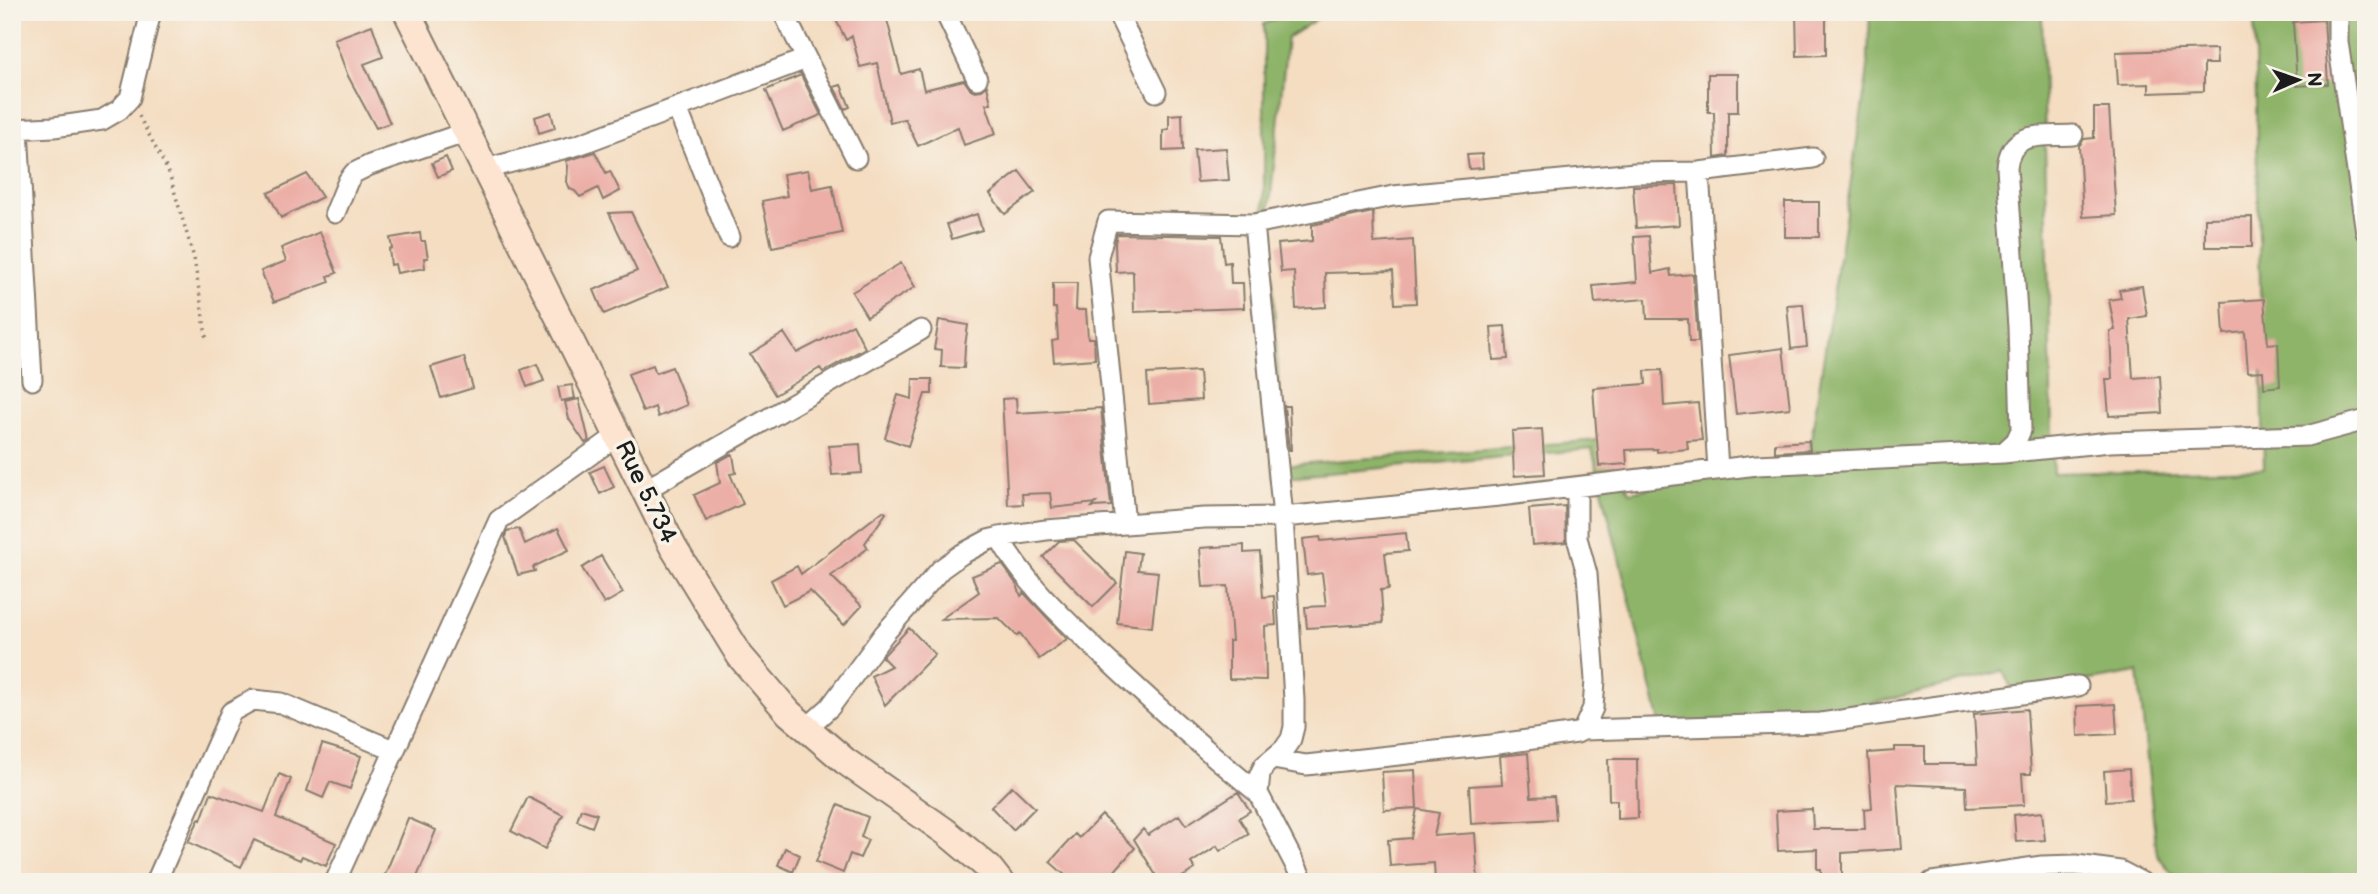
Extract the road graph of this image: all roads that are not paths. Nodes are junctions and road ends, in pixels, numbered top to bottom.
1 (151, 12) edge
2 (407, 12) edge
3 (783, 12) edge
4 (945, 12) edge
5 (1117, 12) edge
6 (2338, 12) edge
7 (806, 59) junction
8 (977, 79) dead end
9 (1156, 92) dead end
10 (677, 108) junction
11 (15, 129) edge
12 (467, 132) junction
13 (2073, 135) dead end
14 (856, 158) dead end
15 (1813, 158) dead end
16 (485, 169) junction
17 (1699, 172) junction
18 (335, 213) dead end
19 (1254, 224) junction
20 (2366, 232) edge
21 (729, 237) dead end
22 (921, 330) dead end
23 (32, 380) dead end
24 (2366, 420) edge
25 (618, 435) junction
26 (2003, 453) junction
27 (1718, 469) junction
28 (1577, 487) junction
29 (645, 490) junction
30 (1283, 517) junction
31 (1125, 524) junction
32 (999, 537) junction
33 (2078, 686) dead end
34 (807, 728) junction
35 (1583, 730) junction
36 (393, 750) junction
37 (1273, 759) junction
38 (1258, 793) junction
39 (156, 882) edge
40 (335, 882) edge
41 (1000, 882) edge
42 (1304, 882) edge
43 (1932, 882) edge
44 (2141, 882) edge

1 - 11 street
2 - 12 street, Rue 5.734
3 - 7 street
4 - 8 street
5 - 9 street
6 - 20 street
7 - 10 street
7 - 14 street
10 - 16 street
10 - 21 street
11 - 23 street
12 - 16 street, Rue 5.734
12 - 18 street
13 - 26 street
15 - 17 street
16 - 25 street, Rue 5.734
17 - 19 street
17 - 27 street
19 - 30 street
19 - 31 street
22 - 29 street
24 - 26 street
25 - 29 street, Rue 5.734
25 - 36 street
26 - 27 street
27 - 28 street
28 - 30 street
28 - 35 street
29 - 34 street, Rue 5.734
30 - 31 street
30 - 37 street
31 - 32 street
32 - 34 street
32 - 38 street
33 - 35 street
34 - 41 street, Rue 5.734
35 - 37 street
36 - 39 street
36 - 40 street
37 - 38 street
38 - 42 street
43 - 44 street

